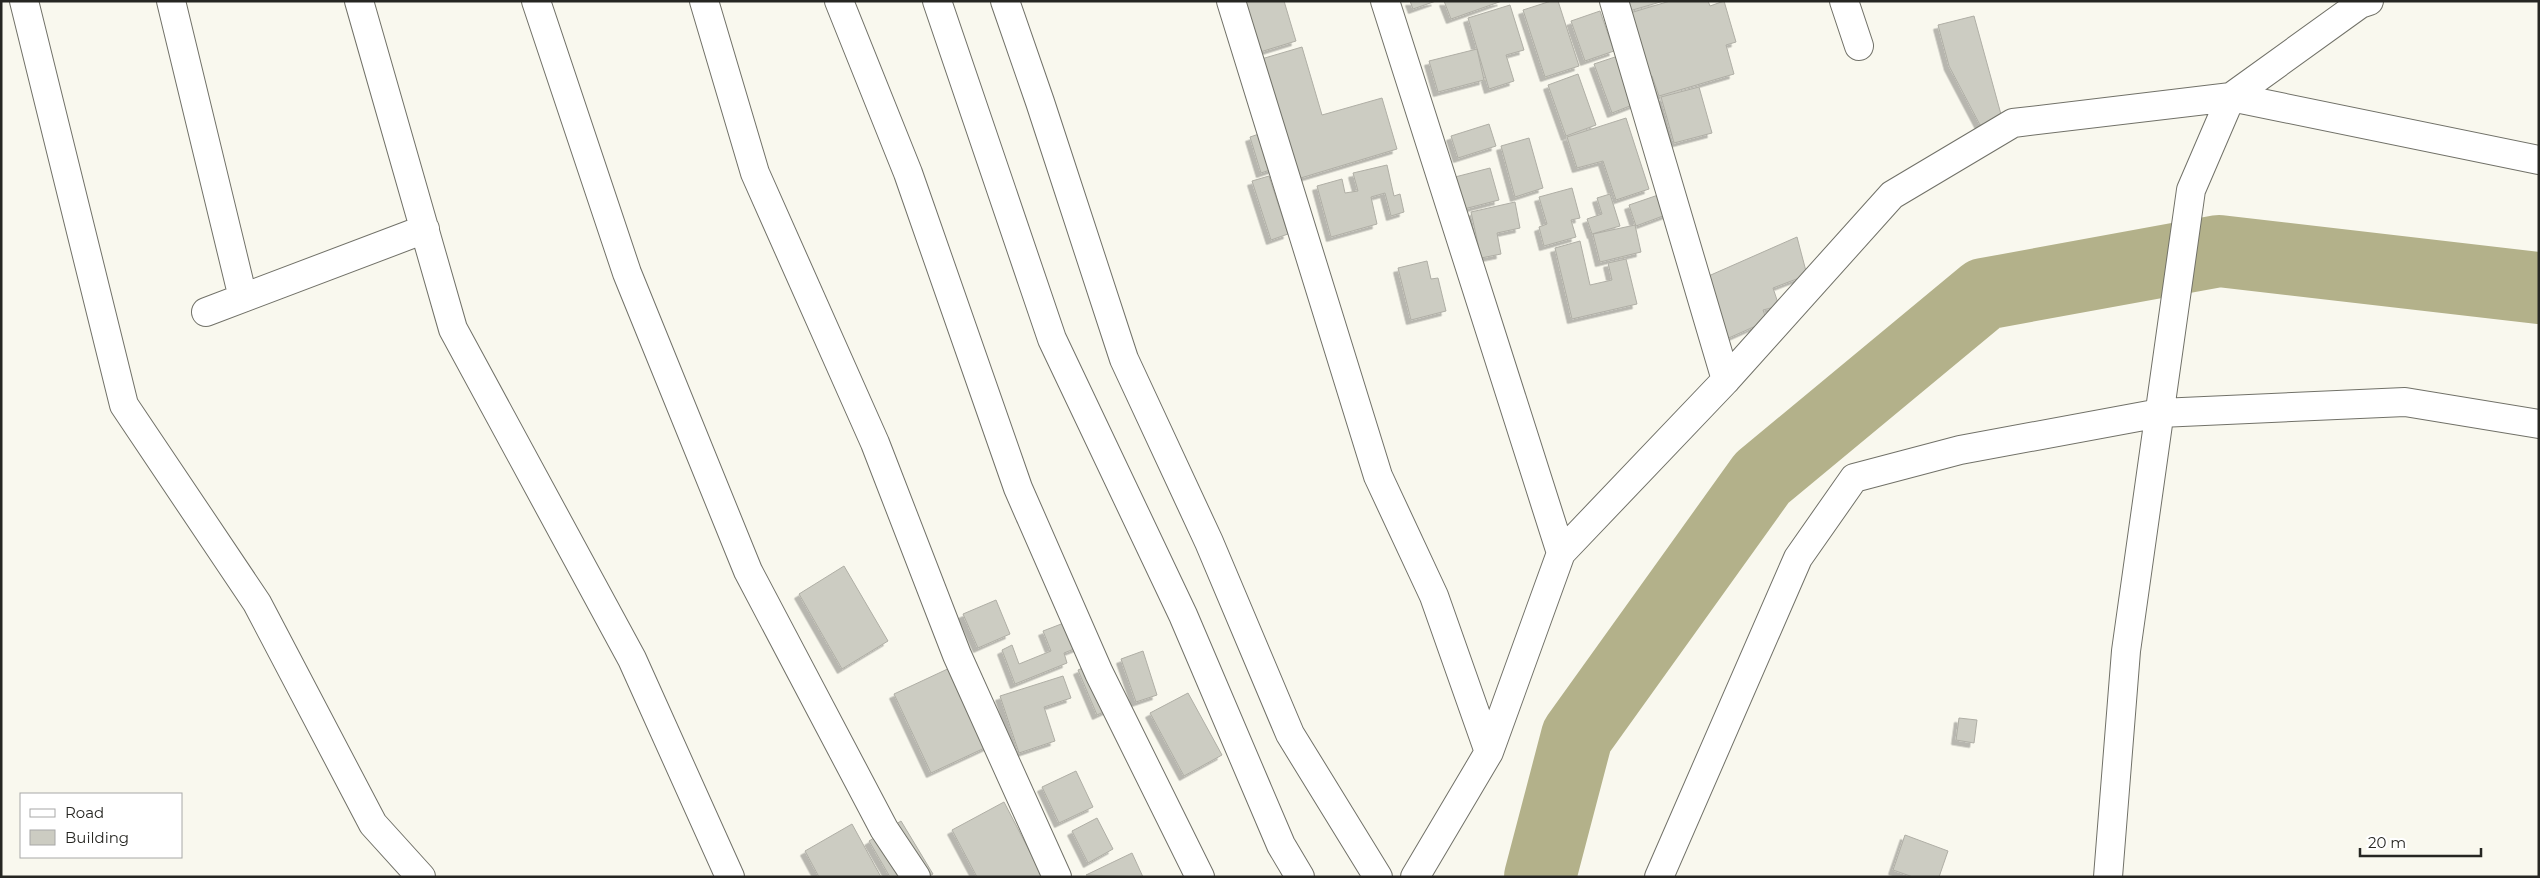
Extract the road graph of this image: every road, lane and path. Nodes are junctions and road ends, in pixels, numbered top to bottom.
1 (24, 1) edge
2 (171, 1) edge
3 (359, 1) edge
4 (536, 1) edge
5 (704, 1) edge
6 (839, 1) edge
7 (937, 1) edge
8 (1005, 1) edge
9 (1231, 1) edge
10 (1385, 1) edge
11 (1614, 1) edge
12 (1844, 1) edge
13 (2356, 2) edge
14 (1859, 46) dead end
15 (2232, 97) junction
16 (2539, 160) edge
17 (425, 229) junction
18 (243, 298) junction
19 (206, 312) dead end
20 (1726, 380) junction
21 (2160, 411) junction
22 (2539, 424) edge
23 (1561, 553) junction
24 (1489, 752) junction
25 (421, 877) edge
26 (730, 877) edge
27 (916, 877) edge
28 (1057, 877) edge
29 (1200, 877) edge
30 (1300, 877) edge
31 (1378, 877) edge
32 (1415, 877) edge
33 (1659, 877) edge
34 (2108, 877) edge

1 - 25 street
2 - 18 street
3 - 17 street
4 - 27 street
5 - 28 street
6 - 29 street
7 - 30 street
8 - 31 street
9 - 24 street
10 - 23 street
11 - 20 street
12 - 14 street
13 - 15 street
15 - 16 street
15 - 20 street
15 - 21 street
17 - 18 street
17 - 26 street
18 - 19 street
20 - 23 street
21 - 22 street
21 - 33 street
21 - 34 street
23 - 24 street
24 - 32 street

